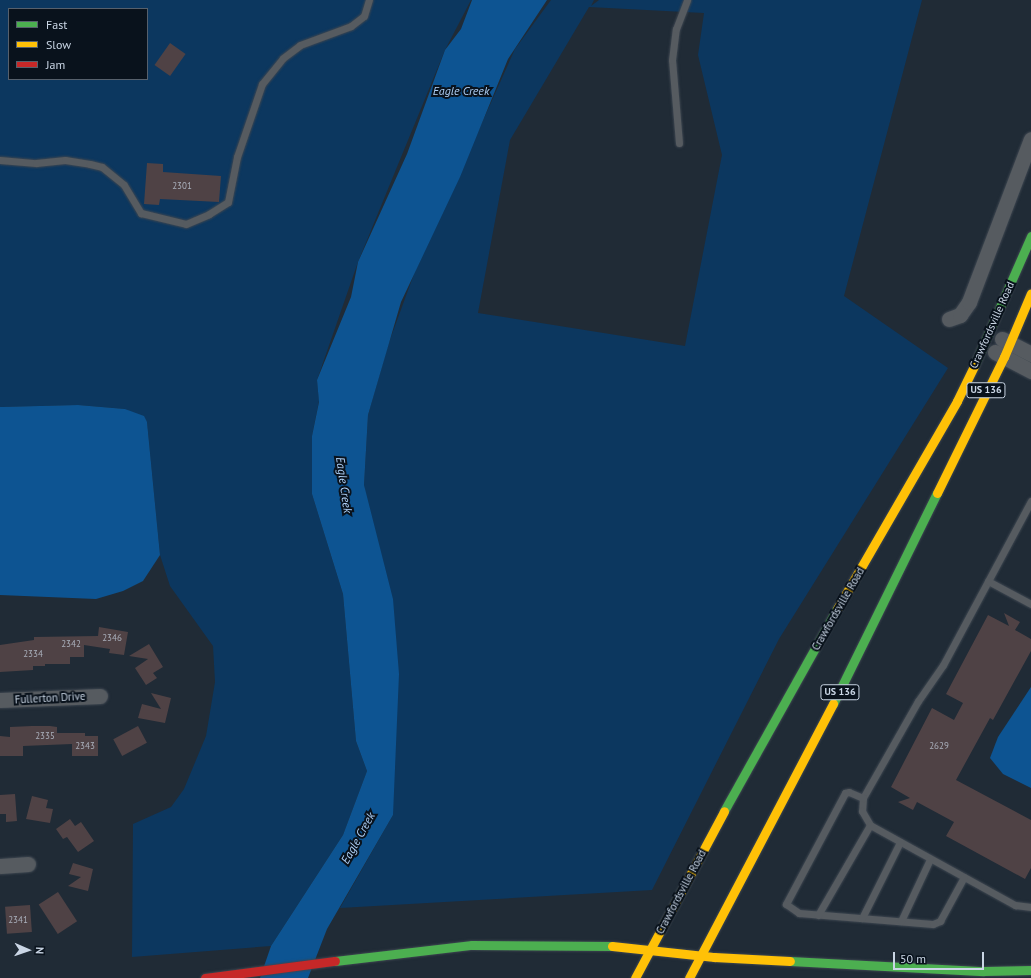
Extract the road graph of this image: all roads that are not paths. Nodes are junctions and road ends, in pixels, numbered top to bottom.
1 (369, 0) edge
2 (687, 0) edge
3 (1031, 139) edge
4 (679, 143) dead end
5 (0, 160) edge
6 (1031, 236) edge
7 (1031, 293) edge
8 (948, 319) dead end
9 (987, 339) junction
10 (1007, 350) junction
11 (1031, 354) edge
12 (1031, 371) edge
13 (1031, 501) edge
14 (988, 581) junction
15 (1031, 604) edge
16 (100, 696) dead end
17 (0, 700) edge
18 (863, 798) junction
19 (870, 825) junction
20 (900, 842) junction
21 (930, 858) junction
22 (28, 864) dead end
23 (0, 866) edge
24 (964, 877) junction
25 (1031, 907) edge
26 (818, 915) junction
27 (862, 918) junction
28 (901, 922) junction
29 (649, 951) junction
30 (701, 955) junction
31 (1031, 970) edge
32 (205, 978) edge
33 (635, 978) edge
34 (689, 978) edge

1 - 5 lane
2 - 4 lane
3 - 8 street
6 - 9 main road, Crawfordsville Road / US 136
7 - 10 main road, Crawfordsville Road / US 136
9 - 10 street
9 - 29 main road, Crawfordsville Road / US 136
10 - 11 street
10 - 12 street
10 - 30 main road, Crawfordsville Road / US 136
13 - 14 lane
14 - 15 lane
14 - 18 lane
16 - 17 street, Fullerton Drive
18 - 19 lane
18 - 26 lane
19 - 20 lane
19 - 26 lane
20 - 21 lane
20 - 27 lane
21 - 24 lane
21 - 28 lane
22 - 23 street
24 - 25 lane
24 - 28 lane
26 - 27 lane
27 - 28 lane
29 - 30 main road
29 - 32 main road
29 - 33 main road, Crawfordsville Road / US 136
30 - 31 main road
30 - 34 main road, Crawfordsville Road / US 136

